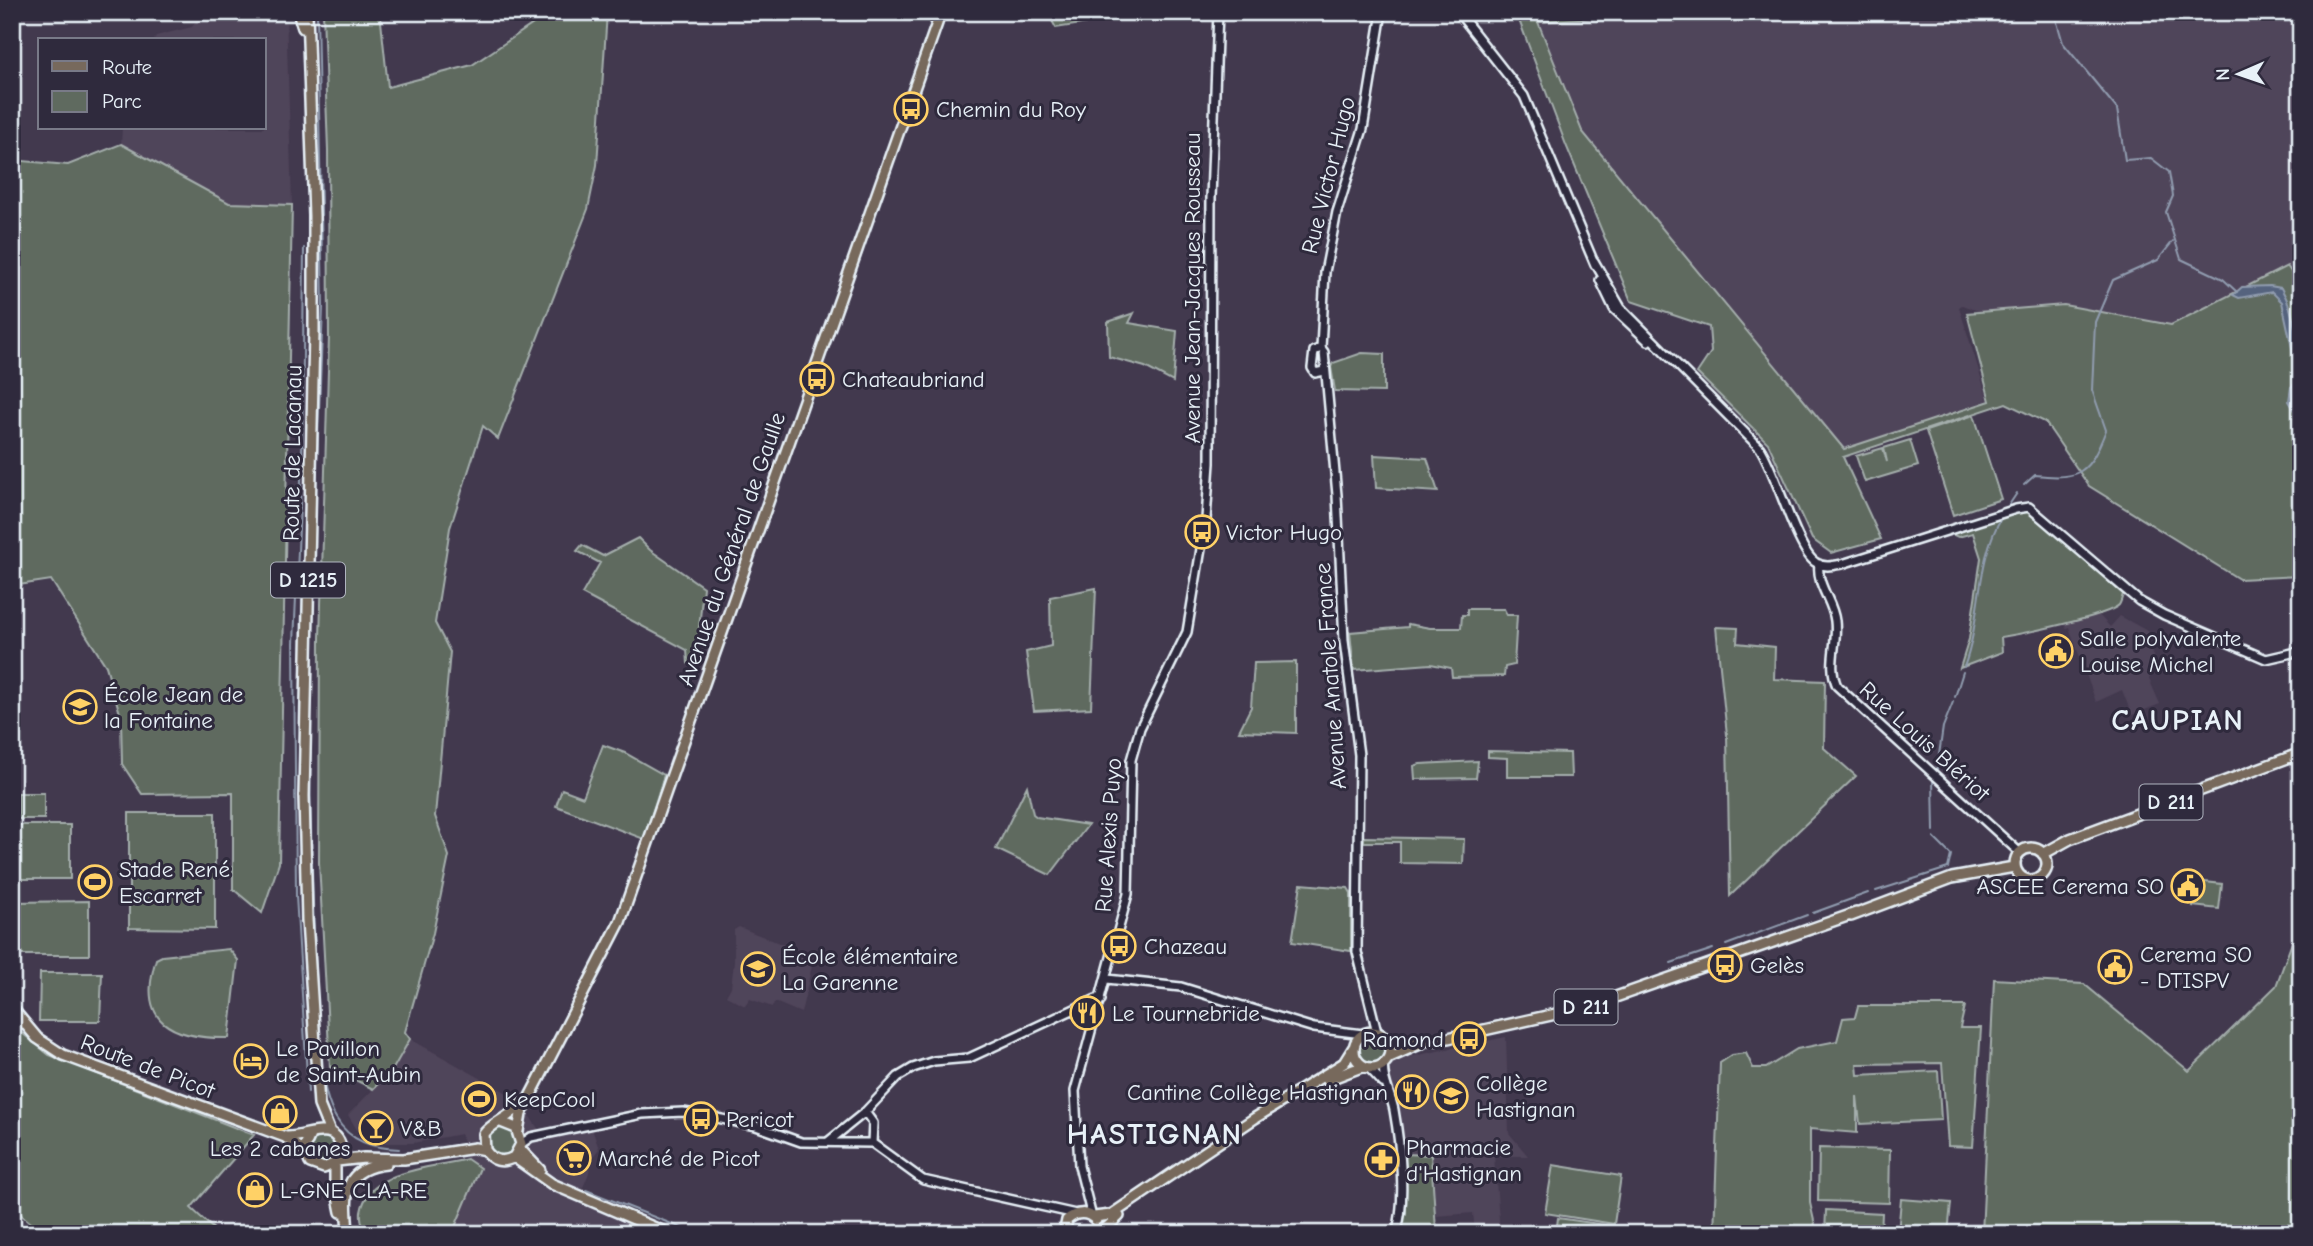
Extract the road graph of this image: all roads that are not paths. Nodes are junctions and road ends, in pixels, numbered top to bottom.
1 (298, 12) edge
2 (307, 12) edge
3 (941, 12) edge
4 (1217, 12) edge
5 (1382, 12) edge
6 (1458, 12) edge
7 (308, 53) junction
8 (1324, 371) joint
9 (1199, 564) joint
10 (1819, 564) junction
11 (2301, 651) edge
12 (2301, 753) edge
13 (2020, 852) junction
14 (2043, 854) junction
15 (2014, 867) junction
16 (1107, 979) junction
17 (1101, 1000) junction
18 (12, 1008) edge
19 (1348, 1033) junction
20 (1369, 1033) junction
21 (1386, 1039) junction
22 (1426, 1041) junction
23 (1355, 1045) junction
24 (1386, 1060) junction
25 (1366, 1067) junction
26 (534, 1088) junction
27 (319, 1105) junction
28 (865, 1112) junction
29 (501, 1122) junction
30 (330, 1132) junction
31 (518, 1132) junction
32 (312, 1133) junction
33 (484, 1134) junction
34 (285, 1137) junction
35 (531, 1137) junction
36 (828, 1141) junction
37 (340, 1143) junction
38 (872, 1143) junction
39 (485, 1150) junction
40 (518, 1150) junction
41 (304, 1152) junction
42 (446, 1153) junction
43 (428, 1156) junction
44 (364, 1158) junction
45 (336, 1162) junction
46 (321, 1168) junction
47 (337, 1195) junction
48 (1088, 1200) junction
49 (1057, 1211) junction
50 (1078, 1214) junction
51 (1093, 1217) junction
52 (1063, 1230) edge
53 (1396, 1233) edge
54 (347, 1234) edge
55 (669, 1234) edge
56 (1100, 1234) edge

1 - 7 main road, Route de Lacanau / D 1215
2 - 7 main road, Route de Lacanau / D 1215
3 - 26 main road, Avenue du Général de Gaulle
4 - 9 street, Avenue Jean-Jacques Rousseau
5 - 8 street, Rue Victor Hugo
6 - 10 street
7 - 27 main road, Route de Lacanau / D 1215
8 - 20 street, Avenue Anatole France
9 - 16 street, Rue Alexis Puyo
10 - 11 street
10 - 13 street, Rue Louis Blériot
12 - 14 main road, D 211
13 - 14 main road
13 - 15 main road
14 - 15 main road
15 - 22 main road, D 211
16 - 17 street, Rue Alexis Puyo
16 - 19 street
17 - 28 street
17 - 48 street, Rue Alexis Puyo
18 - 34 main road, Route de Picot
19 - 20 street
19 - 23 street
20 - 21 main road
20 - 23 main road
21 - 22 main road, D 211
21 - 24 main road
22 - 24 main road, D 211
23 - 25 main road
23 - 51 main road
24 - 25 main road
24 - 53 street
25 - 53 street
25 - 56 main road
26 - 29 main road, Avenue du Général de Gaulle
26 - 31 main road, Avenue du Général de Gaulle
27 - 30 main road, D 1215
27 - 32 main road, D 1215
28 - 36 street
28 - 38 street
29 - 31 main road
29 - 33 main road
30 - 32 main road
30 - 37 main road
31 - 35 street
31 - 40 main road
32 - 34 main road, Route de Picot
32 - 41 main road
33 - 39 main road
33 - 42 main road
34 - 41 main road, Route de Picot
35 - 36 street
35 - 40 street
36 - 38 street
37 - 44 main road
37 - 45 main road
38 - 49 street
39 - 40 main road
39 - 42 main road
40 - 55 main road
41 - 46 main road
42 - 43 main road
43 - 44 main road
43 - 54 main road
44 - 45 main road
45 - 46 main road
45 - 47 main road
46 - 47 main road
47 - 54 main road
48 - 50 street
48 - 51 street, Rue Alexis Puyo
49 - 50 street
49 - 52 street
50 - 51 main road
50 - 52 main road
51 - 56 main road

